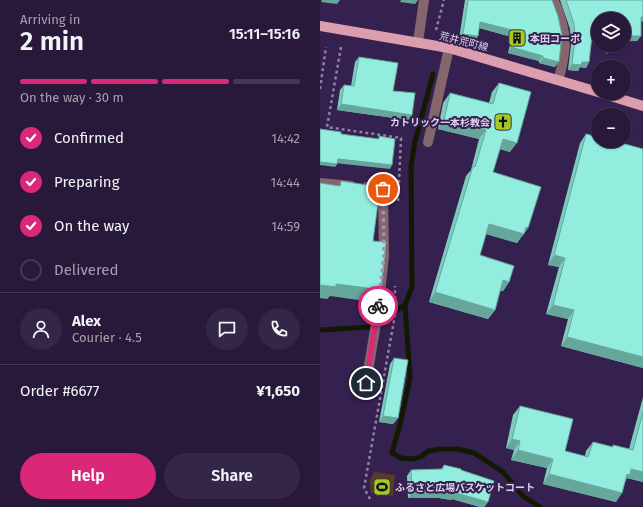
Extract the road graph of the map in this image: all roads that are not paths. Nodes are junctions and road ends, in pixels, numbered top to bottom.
1 (424, 0) edge
2 (553, 0) edge
3 (320, 26) edge
4 (418, 42) junction
5 (449, 48) junction
6 (558, 80) junction
7 (591, 90) edge
8 (623, 100) edge
9 (643, 106) edge
10 (428, 142) dead end
11 (320, 183) edge
12 (366, 383) dead end

1 - 4 street
2 - 6 street
3 - 4 main road, 荒井荒町線
4 - 5 main road, 荒井荒町線
5 - 6 main road, 荒井荒町線
5 - 10 street
6 - 7 main road, 荒井荒町線
8 - 9 main road, 荒井荒町線
11 - 12 street

